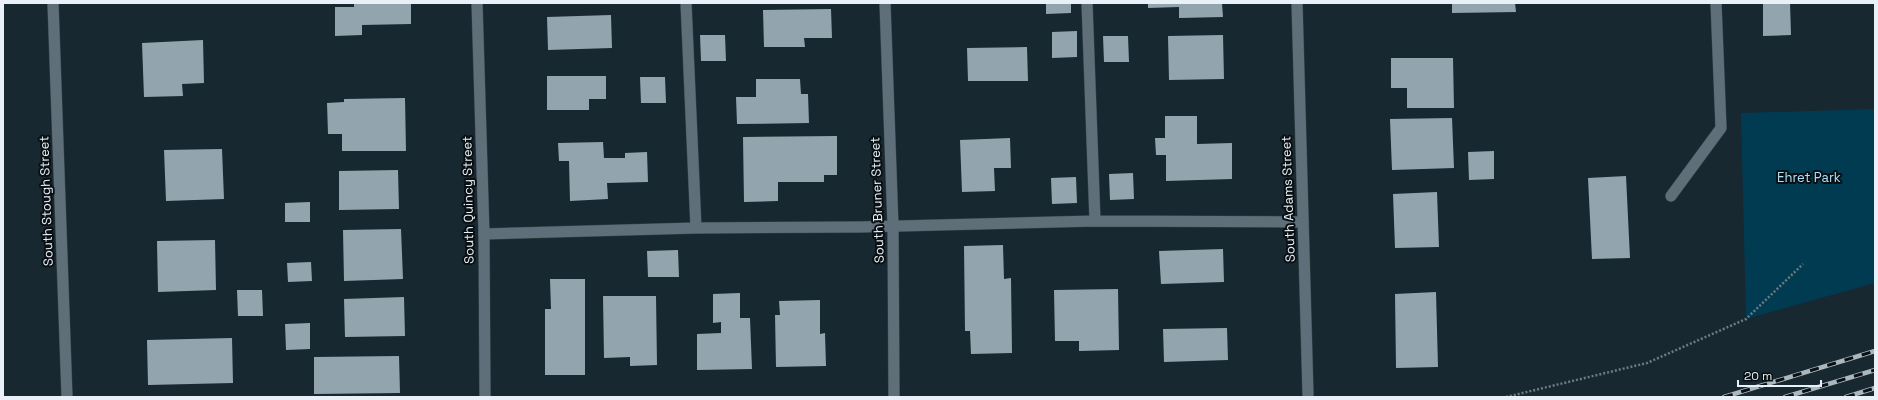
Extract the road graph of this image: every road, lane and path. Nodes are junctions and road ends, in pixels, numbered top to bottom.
1 (53, 3) edge
2 (477, 3) edge
3 (686, 3) edge
4 (885, 3) edge
5 (1087, 3) edge
6 (1297, 3) edge
7 (1716, 3) edge
8 (1671, 196) dead end
9 (1095, 221) junction
10 (1303, 222) junction
11 (892, 226) junction
12 (696, 228) junction
13 (484, 234) junction
14 (1803, 264) dead end
15 (1308, 394) dead end
16 (67, 397) edge
17 (485, 397) edge
18 (894, 397) edge
19 (1506, 397) edge

1 - 16 street, South Stough Street
2 - 13 street, South Quincy Street
3 - 12 street
4 - 11 street, South Bruner Street
5 - 9 street
6 - 10 street, South Adams Street
7 - 8 street
9 - 10 street
9 - 11 street
10 - 15 street, South Adams Street
11 - 12 street
11 - 18 street, South Bruner Street
12 - 13 street
13 - 17 street, South Quincy Street
14 - 19 path

